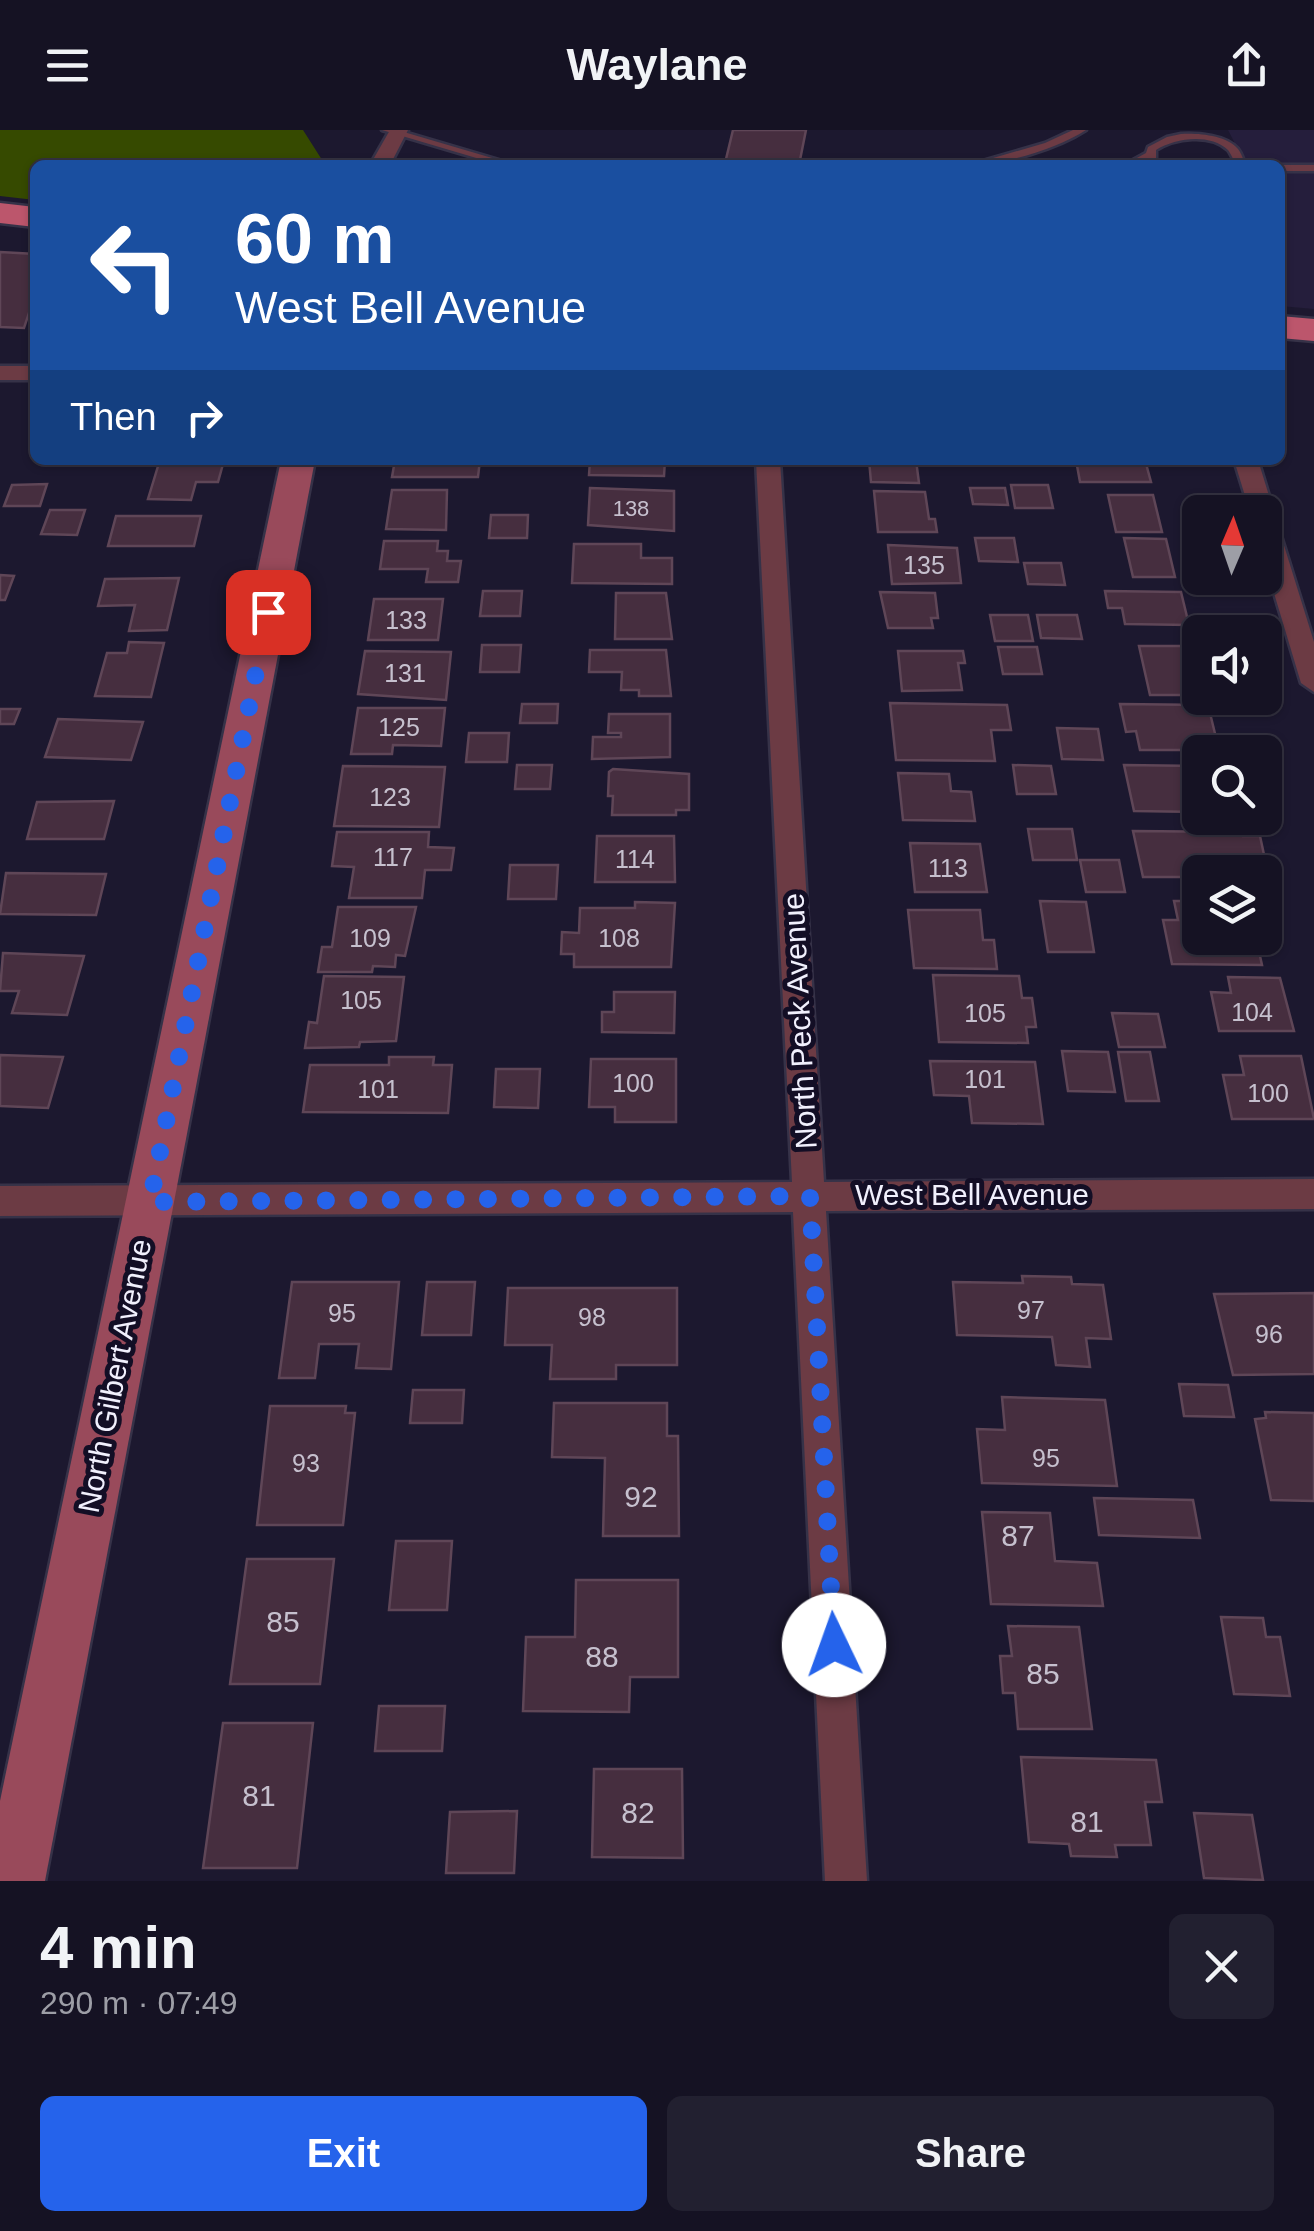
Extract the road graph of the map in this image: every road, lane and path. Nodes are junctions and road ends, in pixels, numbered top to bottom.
1 (1082, 130) edge
2 (394, 131) edge
3 (1193, 133) edge
4 (382, 160) edge
5 (494, 160) edge
6 (993, 160) edge
7 (1151, 160) edge
8 (1240, 160) edge
9 (1285, 168) edge
10 (1314, 168) edge
11 (0, 213) edge
12 (30, 216) edge
13 (1285, 327) edge
14 (1314, 330) edge
15 (0, 372) edge
16 (30, 372) edge
17 (297, 465) edge
18 (768, 465) edge
19 (1248, 465) edge
20 (1257, 495) edge
21 (1282, 579) edge
22 (1314, 683) edge
23 (1314, 1194) edge
24 (810, 1196) junction
25 (0, 1201) edge
26 (150, 1202) junction
27 (14, 1881) edge
28 (846, 1881) edge

1 - 6 lane
2 - 4 street
2 - 5 lane
3 - 7 lane
3 - 8 lane
9 - 10 lane
11 - 12 main road
13 - 14 main road
15 - 16 street
17 - 26 street, North Gilbert Avenue
18 - 24 street, North Peck Avenue
19 - 20 street
21 - 22 street
23 - 24 street, West Bell Avenue
24 - 26 street, West Bell Avenue
24 - 28 street, North Peck Avenue
25 - 26 street, West Bell Avenue
26 - 27 street, North Gilbert Avenue

